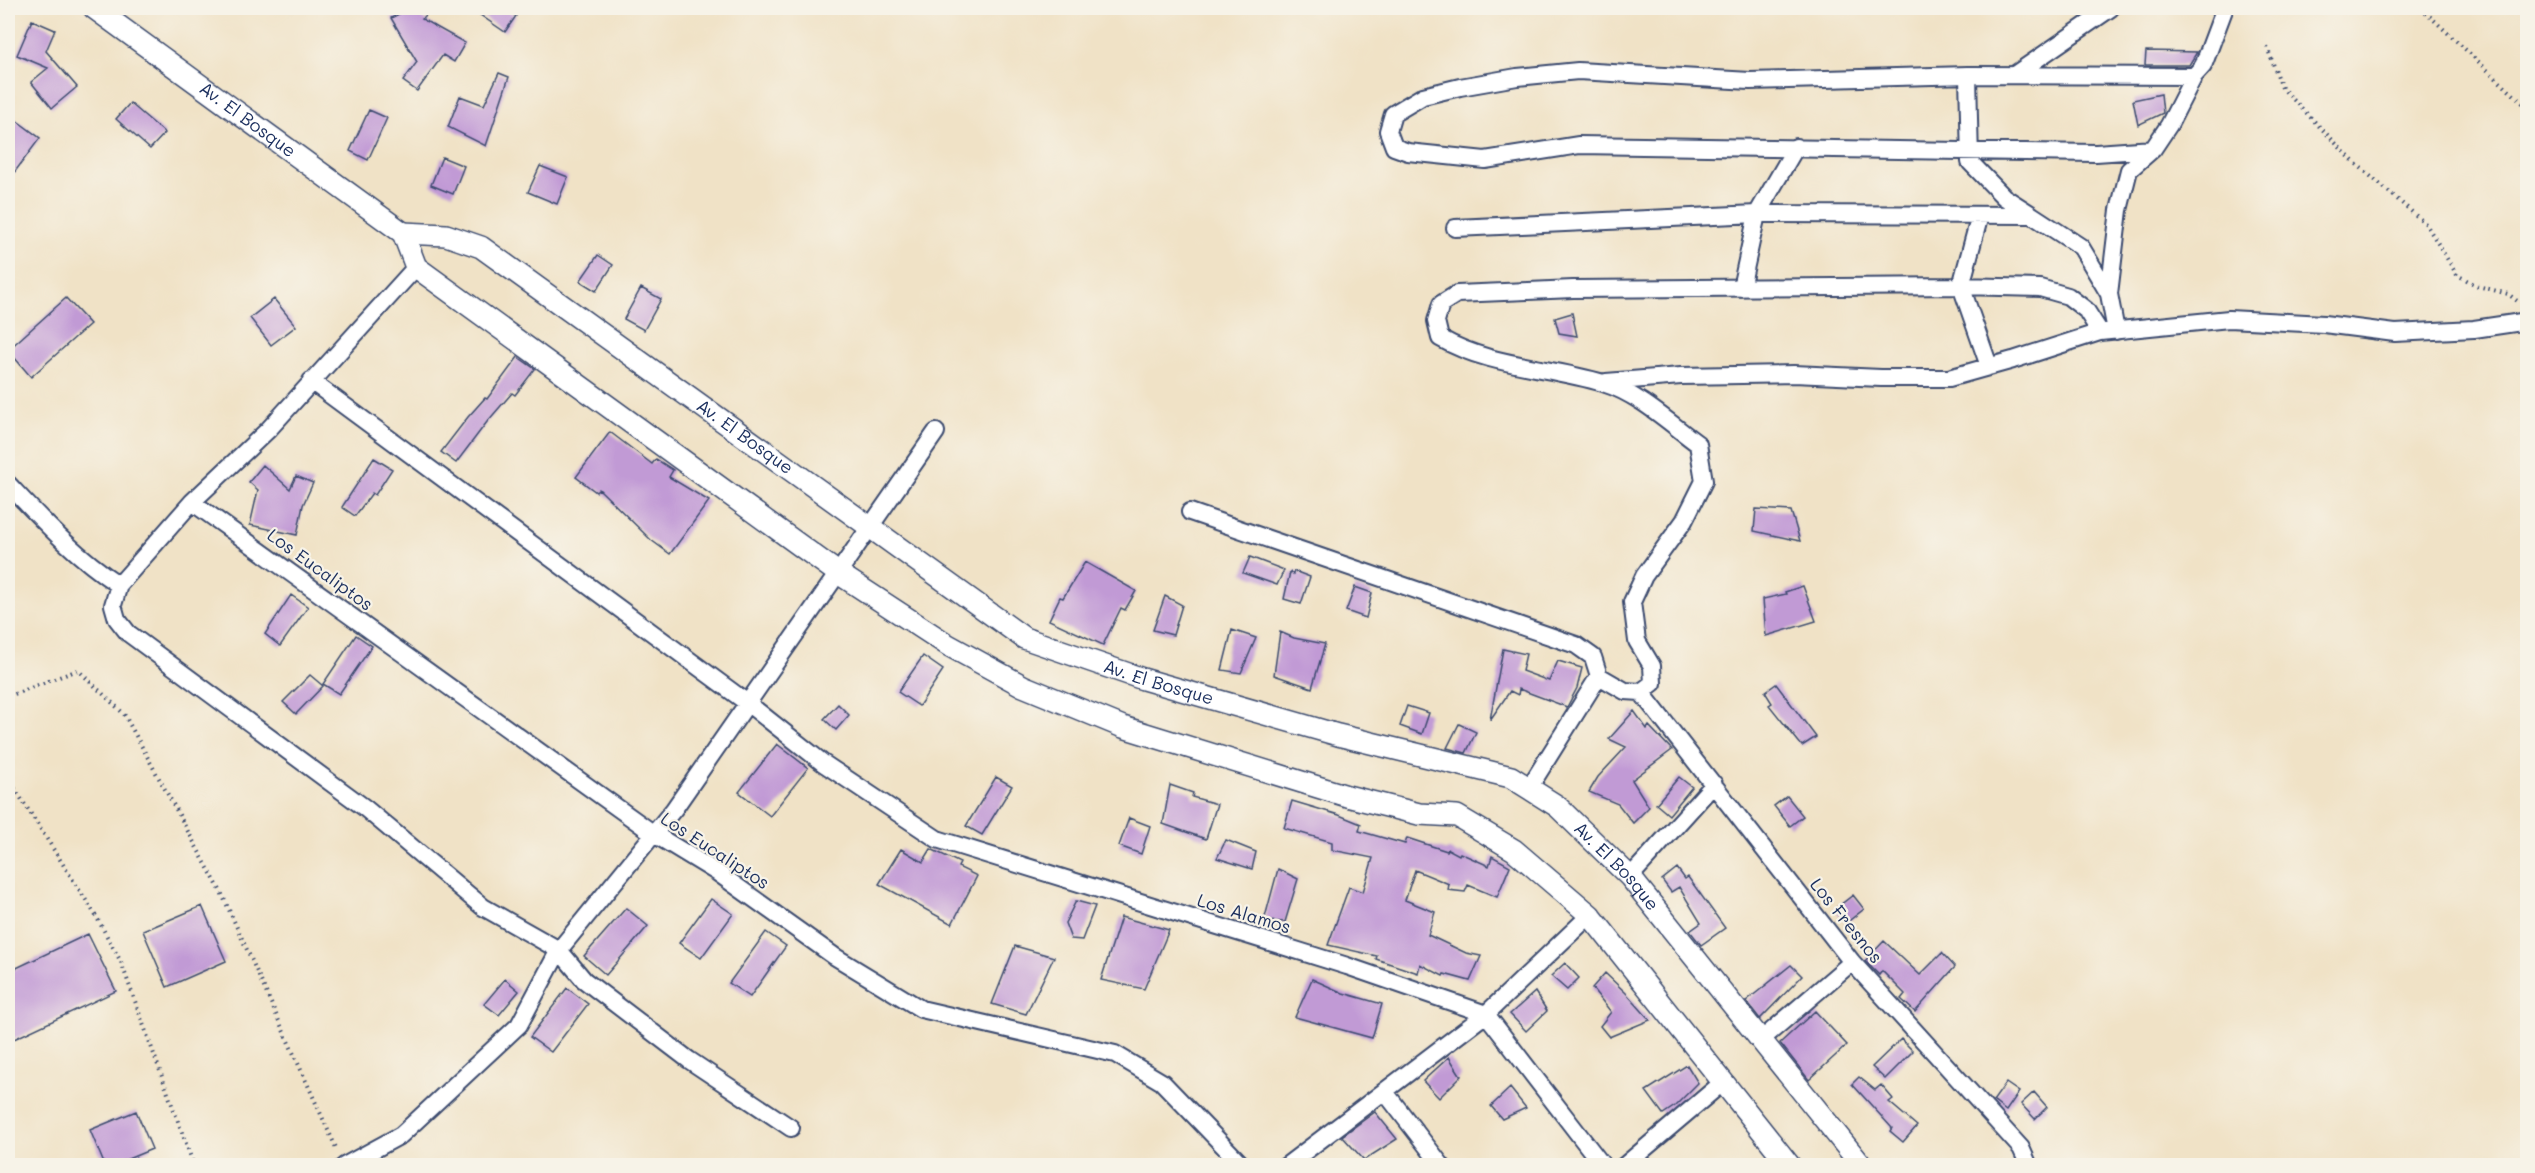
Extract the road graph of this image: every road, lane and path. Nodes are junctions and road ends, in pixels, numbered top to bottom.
1 (94, 8) edge
2 (2111, 8) edge
3 (2421, 8) edge
4 (2224, 10) dead end
5 (2267, 47) dead end
6 (1968, 75) junction
7 (2014, 75) junction
8 (2194, 76) junction
9 (2528, 108) edge
10 (1796, 147) junction
11 (2153, 148) junction
12 (1969, 150) junction
13 (1757, 214) junction
14 (1980, 215) junction
15 (2032, 215) junction
16 (1455, 228) dead end
17 (403, 233) junction
18 (416, 267) junction
19 (1961, 286) junction
20 (1741, 288) junction
21 (2109, 294) junction
22 (2528, 309) edge
23 (2528, 321) edge
24 (2108, 331) junction
25 (1989, 366) junction
26 (311, 381) junction
27 (1602, 383) junction
28 (936, 432) dead end
29 (8, 484) edge
30 (192, 502) junction
31 (1190, 512) dead end
32 (871, 528) junction
33 (838, 573) junction
34 (119, 585) junction
35 (1599, 676) junction
36 (1641, 692) junction
37 (8, 702) edge
38 (746, 702) junction
39 (8, 778) edge
40 (1714, 784) junction
41 (1529, 788) junction
42 (654, 834) junction
43 (1630, 877) junction
44 (1590, 915) junction
45 (559, 950) junction
46 (1852, 962) junction
47 (1486, 1014) junction
48 (1761, 1040) junction
49 (1722, 1083) junction
50 (1385, 1092) junction
51 (791, 1128) dead end
52 (342, 1160) edge
53 (194, 1166) edge
54 (1243, 1166) edge
55 (1286, 1166) edge
56 (1442, 1166) edge
57 (1603, 1166) edge
58 (1624, 1166) edge
59 (1790, 1166) edge
60 (1862, 1166) edge
61 (2029, 1166) edge

1 - 17 street, Av. El Bosque
2 - 7 street
3 - 9 path
4 - 8 street
5 - 22 path
6 - 7 street
6 - 10 street
6 - 12 street
7 - 8 street
8 - 11 street
10 - 12 street
10 - 13 street
11 - 12 street
11 - 21 street
12 - 15 street
13 - 14 street
13 - 16 street
13 - 20 street
14 - 15 street
14 - 19 street
15 - 21 street
17 - 18 street
17 - 32 street, Av. El Bosque
18 - 26 street
18 - 33 street
19 - 20 street
19 - 24 street
19 - 25 street
20 - 27 street
21 - 24 street
23 - 24 street
24 - 25 street
25 - 27 street
26 - 30 street
26 - 38 street, Los Alamos
27 - 36 street
28 - 32 street
29 - 34 street
30 - 34 street
30 - 42 street, Los Eucaliptos
31 - 35 street
32 - 33 street
32 - 41 street, Av. El Bosque
33 - 38 street
33 - 44 street
34 - 45 street
35 - 36 street
35 - 41 street
36 - 40 street, Los Fresnos
37 - 52 path
38 - 42 street
38 - 47 street, Los Alamos
39 - 53 path
40 - 43 street
40 - 46 street, Los Fresnos
41 - 43 street, Av. El Bosque
42 - 45 street
42 - 54 street, Los Eucaliptos
43 - 48 street, Av. El Bosque
44 - 47 street
44 - 49 street
45 - 51 street
45 - 52 street
46 - 48 street
46 - 61 street, Los Fresnos
47 - 50 street
47 - 57 street
48 - 60 street, Av. El Bosque
49 - 58 street
49 - 59 street
50 - 55 street
50 - 56 street

